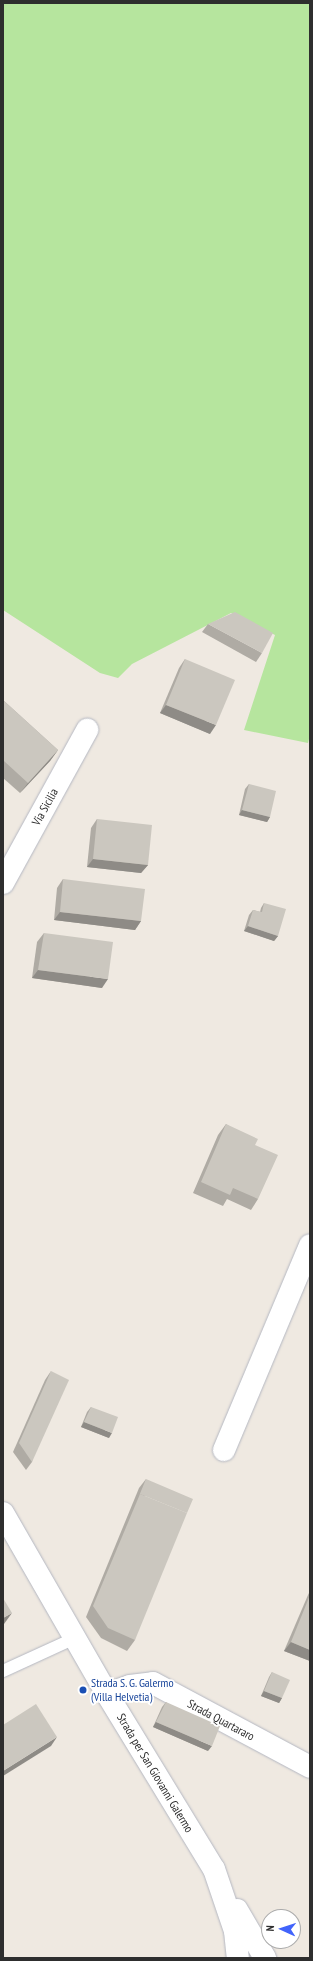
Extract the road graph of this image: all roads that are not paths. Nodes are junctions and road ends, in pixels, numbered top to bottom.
1 (87, 730) dead end
2 (3, 883) edge
3 (310, 1245) edge
4 (224, 1450) dead end
5 (3, 1513) edge
6 (75, 1638) junction
7 (3, 1671) edge
8 (107, 1694) junction
9 (310, 1767) edge
10 (214, 1869) junction
11 (238, 1958) edge
12 (265, 1958) edge

1 - 2 street, Via Sicilia
3 - 4 street
5 - 6 street, Strada per San Giovanni Galermo
6 - 7 lane
6 - 8 street, Strada per San Giovanni Galermo
8 - 9 street, Strada Quartararo
8 - 10 street, Strada per San Giovanni Galermo
10 - 11 street, Strada per San Giovanni Galermo
10 - 12 street

